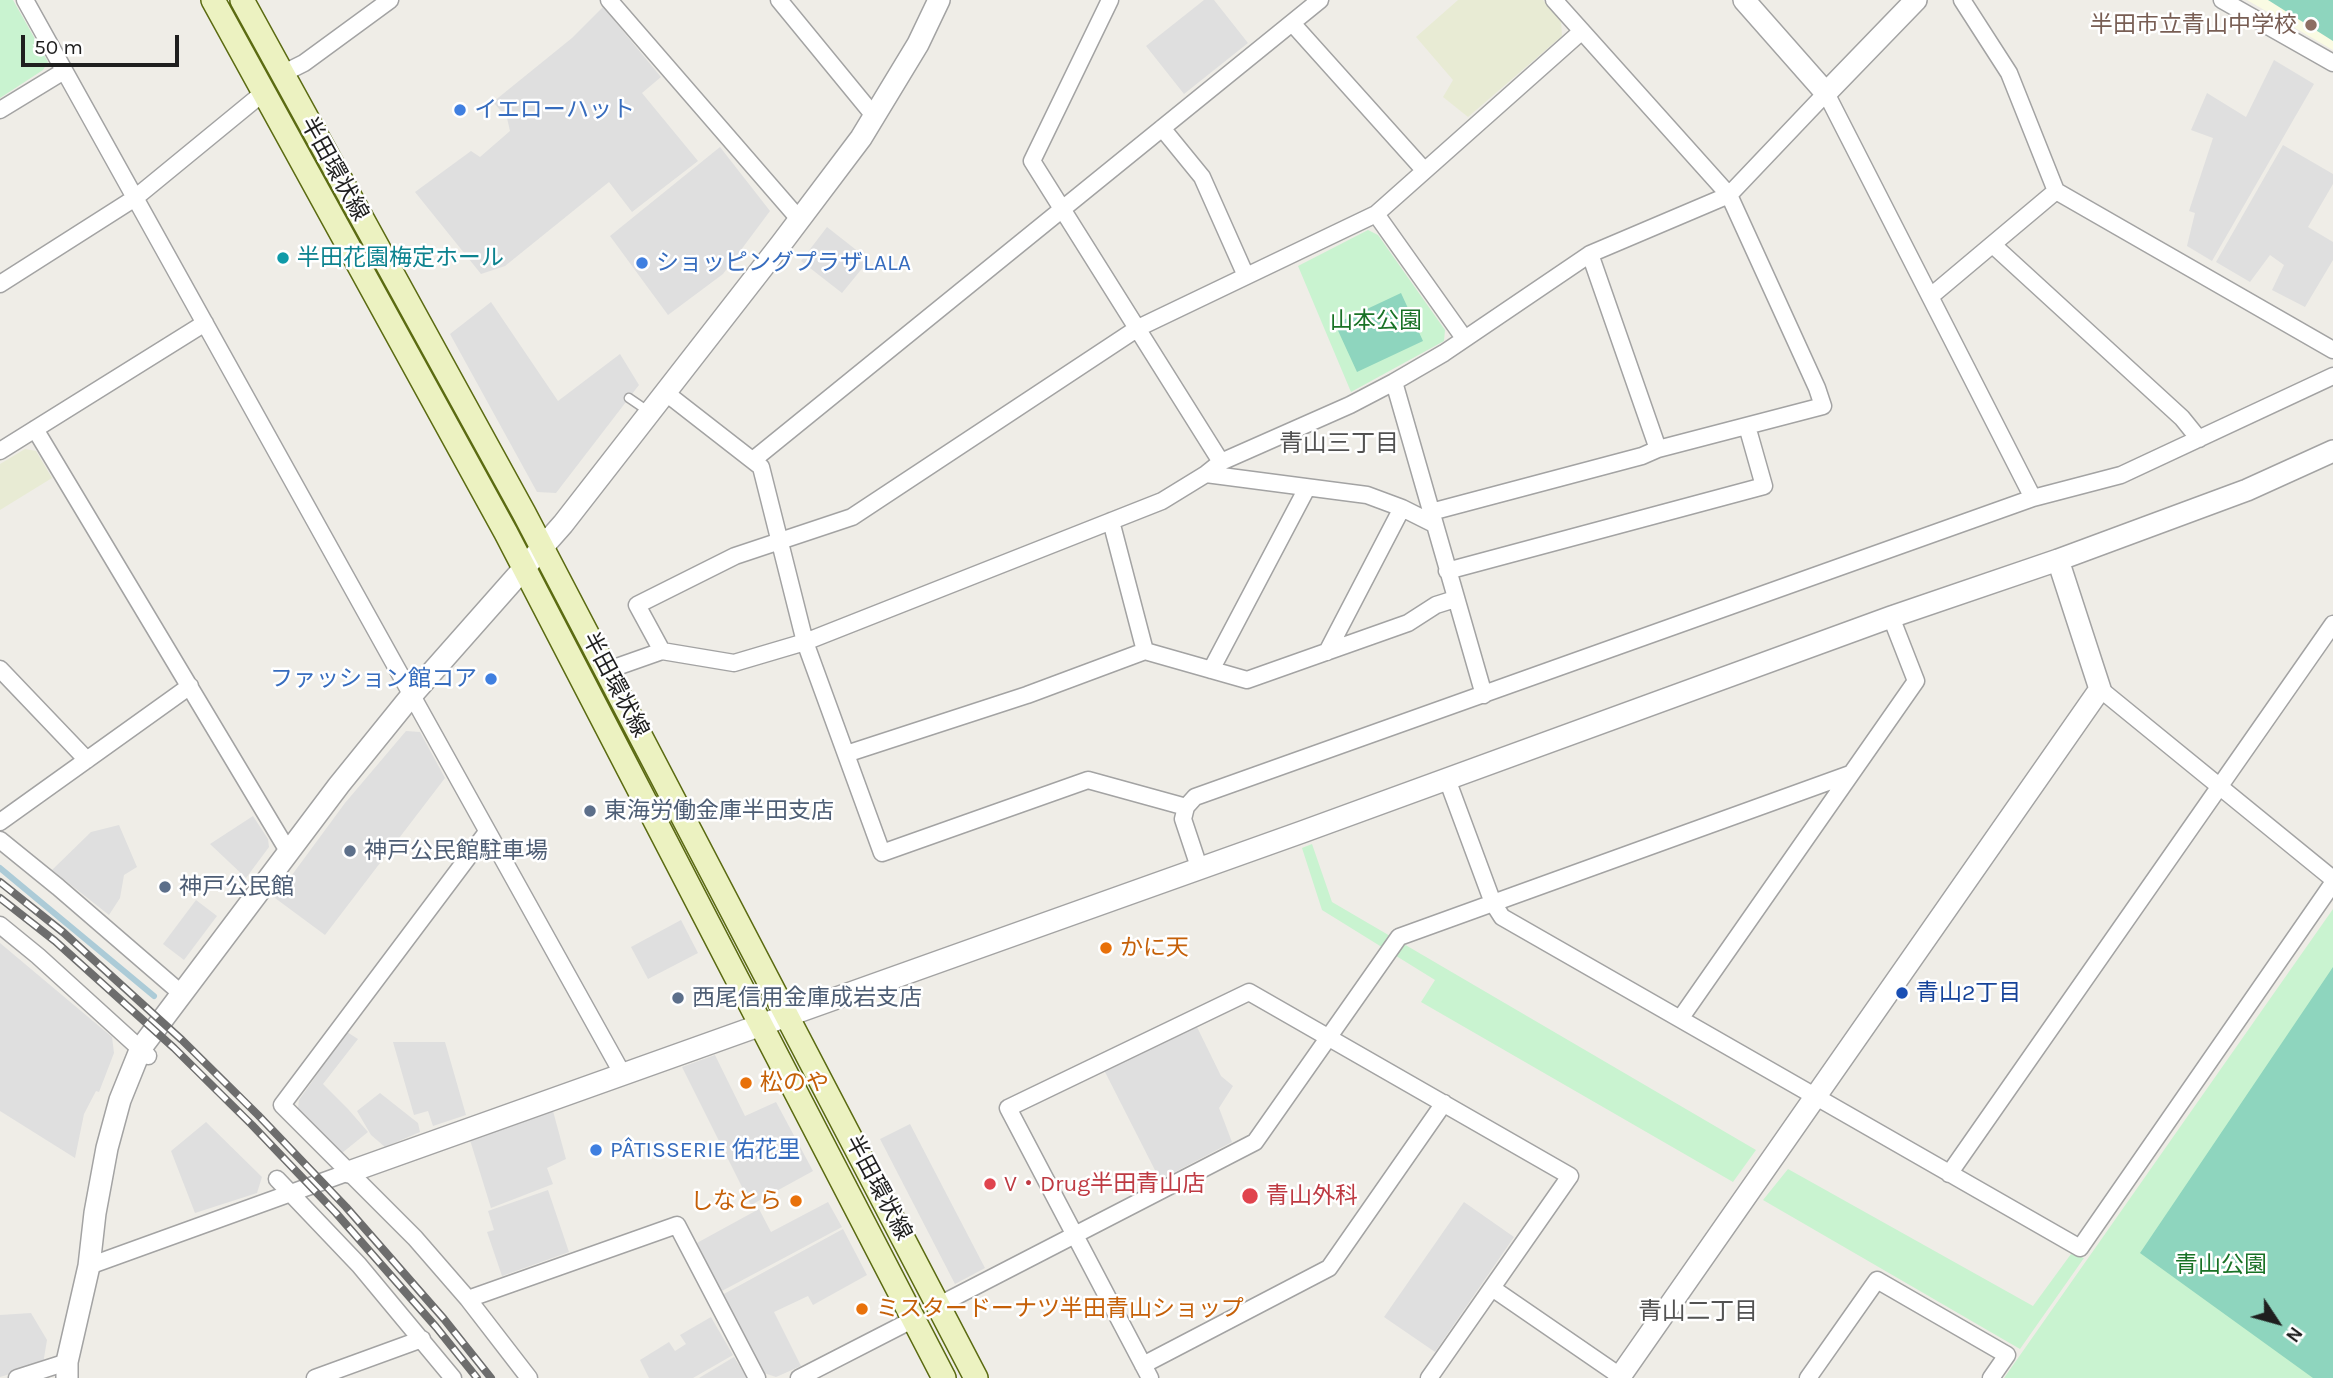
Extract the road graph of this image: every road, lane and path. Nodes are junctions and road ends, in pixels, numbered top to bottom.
1 (25, 0) edge
2 (213, 0) edge
3 (242, 0) edge
4 (390, 0) edge
5 (609, 0) edge
6 (779, 0) edge
7 (939, 0) edge
8 (1110, 0) edge
9 (1320, 0) edge
10 (1554, 0) edge
11 (1744, 0) edge
12 (1916, 0) edge
13 (1962, 0) edge
14 (2222, 0) edge
15 (1292, 23) junction
16 (1582, 31) junction
17 (2333, 64) edge
18 (64, 71) junction
19 (282, 74) junction
20 (263, 93) junction
21 (1826, 93) junction
22 (0, 110) edge
23 (875, 117) junction
24 (1161, 128) junction
25 (1424, 170) junction
26 (2056, 191) junction
27 (1729, 195) junction
28 (135, 198) junction
29 (1062, 208) junction
30 (1376, 215) junction
31 (799, 219) junction
32 (1993, 245) junction
33 (1590, 254) junction
34 (1246, 276) junction
35 (0, 284) edge
36 (1931, 296) junction
37 (205, 323) junction
38 (1138, 328) junction
39 (1464, 338) junction
40 (2333, 350) edge
41 (2333, 376) edge
42 (1394, 382) junction
43 (666, 393) junction
44 (629, 398) dead end
45 (650, 413) junction
46 (1747, 426) junction
47 (35, 429) junction
48 (2199, 439) junction
49 (1658, 449) junction
50 (0, 451) edge
51 (2333, 451) edge
52 (753, 460) junction
53 (1221, 462) junction
54 (1206, 474) junction
55 (1307, 488) junction
56 (2034, 498) junction
57 (1402, 508) junction
58 (1433, 518) junction
59 (1111, 522) junction
60 (779, 542) junction
61 (542, 548) junction
62 (2058, 560) junction
63 (524, 568) junction
64 (1447, 571) junction
65 (1455, 599) junction
66 (1891, 617) junction
67 (2333, 624) edge
68 (805, 642) junction
69 (663, 651) junction
70 (1146, 651) junction
71 (1326, 652) junction
72 (0, 669) edge
73 (608, 670) junction
74 (1210, 670) junction
75 (190, 687) junction
76 (2100, 688) junction
77 (1484, 695) junction
78 (411, 696) junction
79 (846, 754) junction
80 (87, 760) junction
81 (1850, 774) junction
82 (1447, 779) junction
83 (2220, 785) junction
84 (1186, 807) junction
85 (0, 822) edge
86 (487, 832) junction
87 (0, 841) edge
88 (288, 851) junction
89 (1199, 867) junction
90 (2333, 881) edge
91 (1493, 903) junction
92 (0, 925) edge
93 (181, 994) junction
94 (787, 1016) junction
95 (1680, 1018) junction
96 (761, 1026) junction
97 (1328, 1036) junction
98 (145, 1052) junction
99 (622, 1073) junction
100 (1815, 1096) junction
101 (1444, 1103) junction
102 (349, 1172) junction
103 (1949, 1174) junction
104 (277, 1179) dead end
105 (290, 1193) junction
106 (1074, 1237) junction
107 (89, 1266) junction
108 (1492, 1288) junction
109 (468, 1299) junction
110 (939, 1305) junction
111 (914, 1319) junction
112 (422, 1339) junction
113 (67, 1370) edge
114 (1147, 1372) edge
115 (1621, 1377) edge
116 (17, 1378) edge
117 (315, 1378) edge
118 (453, 1378) edge
119 (529, 1378) edge
120 (757, 1378) edge
121 (799, 1378) edge
122 (944, 1378) edge
123 (976, 1378) edge
124 (1429, 1378) edge
125 (1808, 1378) edge
126 (1991, 1378) edge

1 - 18 street
2 - 20 main road, 半田環状線
3 - 19 main road, 半田環状線
4 - 19 street
5 - 31 street
6 - 23 street
7 - 23 street
8 - 29 street
9 - 15 street
10 - 16 street
11 - 21 street
12 - 21 street
13 - 26 street
14 - 17 street
15 - 24 street
15 - 25 street
16 - 25 street
16 - 27 street
18 - 22 street
18 - 28 street
19 - 61 main road, 半田環状線
20 - 28 street
20 - 63 main road, 半田環状線
21 - 27 street
21 - 36 street
23 - 31 street
24 - 29 street
24 - 34 street
25 - 30 street
26 - 32 street
26 - 40 street
27 - 33 street
27 - 46 street
28 - 35 street
28 - 37 street
29 - 38 street
29 - 52 street
30 - 34 street
30 - 39 street
31 - 43 street
32 - 36 street
32 - 48 street
33 - 39 street
33 - 49 street
34 - 38 street
36 - 56 street
37 - 47 street
37 - 78 street
38 - 53 street
38 - 60 street
39 - 42 street
41 - 48 street
42 - 53 street
42 - 58 street
43 - 45 street
43 - 52 street
44 - 45 lane
45 - 61 street
46 - 49 street
46 - 64 street
47 - 50 street
47 - 75 street
48 - 56 street
49 - 58 street
51 - 62 street
52 - 60 street
53 - 54 street
54 - 55 street
54 - 59 street
55 - 57 street
55 - 74 street
56 - 77 street
57 - 58 street
57 - 71 street
58 - 64 street
59 - 68 street
59 - 70 street
60 - 68 street
60 - 69 street
61 - 63 street
61 - 73 main road, 半田環状線
62 - 66 street
62 - 76 street
63 - 78 street
63 - 96 main road, 半田環状線
64 - 65 street
65 - 71 street
65 - 77 street
66 - 81 street
66 - 82 street
67 - 83 street
68 - 69 street
68 - 79 street
69 - 73 street
70 - 74 street
70 - 79 street
71 - 74 street
72 - 80 street
73 - 94 main road, 半田環状線
75 - 80 street
75 - 88 street
76 - 83 street
76 - 100 street
77 - 84 street
78 - 86 street
78 - 88 street
79 - 84 street
80 - 85 street
81 - 91 street
81 - 95 street
82 - 89 street
82 - 91 street
83 - 90 street
83 - 103 street
84 - 89 street
86 - 99 street
86 - 102 street
87 - 93 street
88 - 93 street
89 - 94 street
90 - 103 street
91 - 95 street
91 - 97 street
92 - 98 street
93 - 98 street
94 - 96 street
94 - 110 main road, 半田環状線
95 - 100 street
96 - 99 street
96 - 111 main road, 半田環状線
97 - 101 street
97 - 106 street
97 - 106 street
98 - 107 street
99 - 102 street
100 - 103 street
100 - 115 street
101 - 108 street
101 - 114 street
102 - 105 street
102 - 109 street
104 - 105 street
105 - 107 street
105 - 112 street
106 - 110 street
106 - 114 street
107 - 113 street
108 - 115 street
108 - 124 street
109 - 119 street
109 - 120 street
110 - 123 main road, 半田環状線
111 - 121 street
111 - 122 main road, 半田環状線
112 - 117 street
112 - 118 street
113 - 116 street
125 - 126 street

